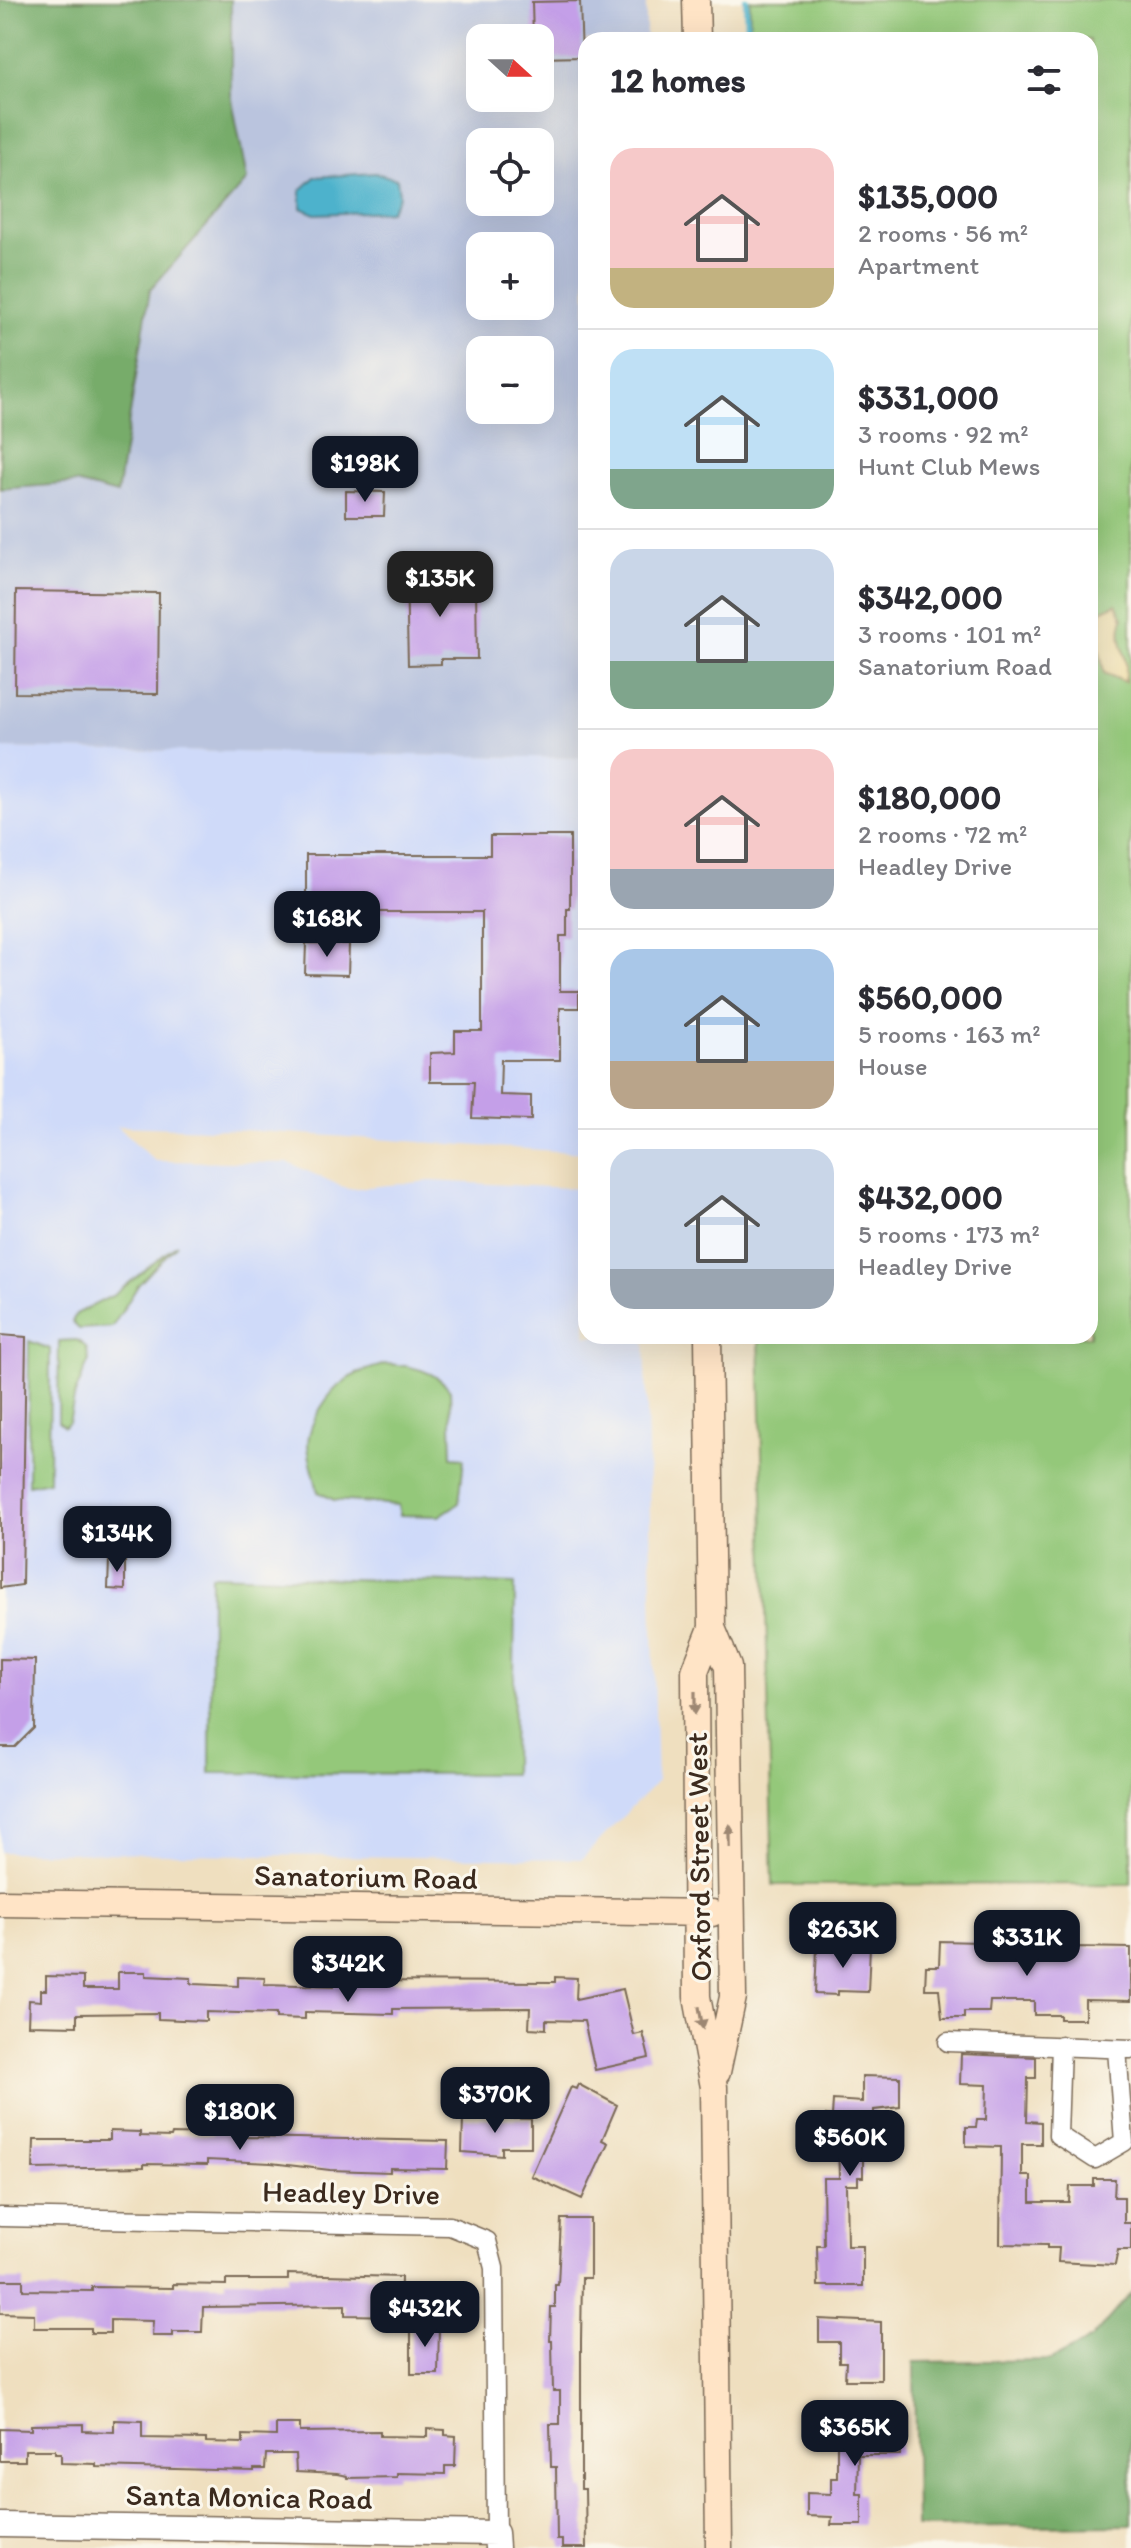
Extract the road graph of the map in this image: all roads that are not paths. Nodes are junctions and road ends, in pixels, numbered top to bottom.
1 (696, 0) edge
2 (697, 32) edge
3 (708, 1344) edge
4 (712, 1628) junction
5 (0, 1903) edge
6 (697, 1913) junction
7 (731, 1914) junction
8 (948, 2042) dead end
9 (1061, 2045) junction
10 (1124, 2049) edge
11 (714, 2087) junction
12 (0, 2217) edge
13 (0, 2525) edge
14 (192, 2538) edge
15 (496, 2540) edge
16 (719, 2548) edge

1 - 2 main road
3 - 4 main road, Oxford Street West
4 -> 6 main road, Oxford Street West
7 -> 4 main road, Oxford Street West
5 - 6 main road, Sanatorium Road
6 - 7 main road, Sanatorium Road
6 -> 11 main road, Oxford Street West
7 - 11 main road, Oxford Street West
8 - 9 street
9 - 10 street
9 - 10 street
11 - 16 main road, Oxford Street West
12 - 15 street, Headley Drive
13 - 14 street, Santa Monica Road
14 - 15 street, Santa Monica Road

